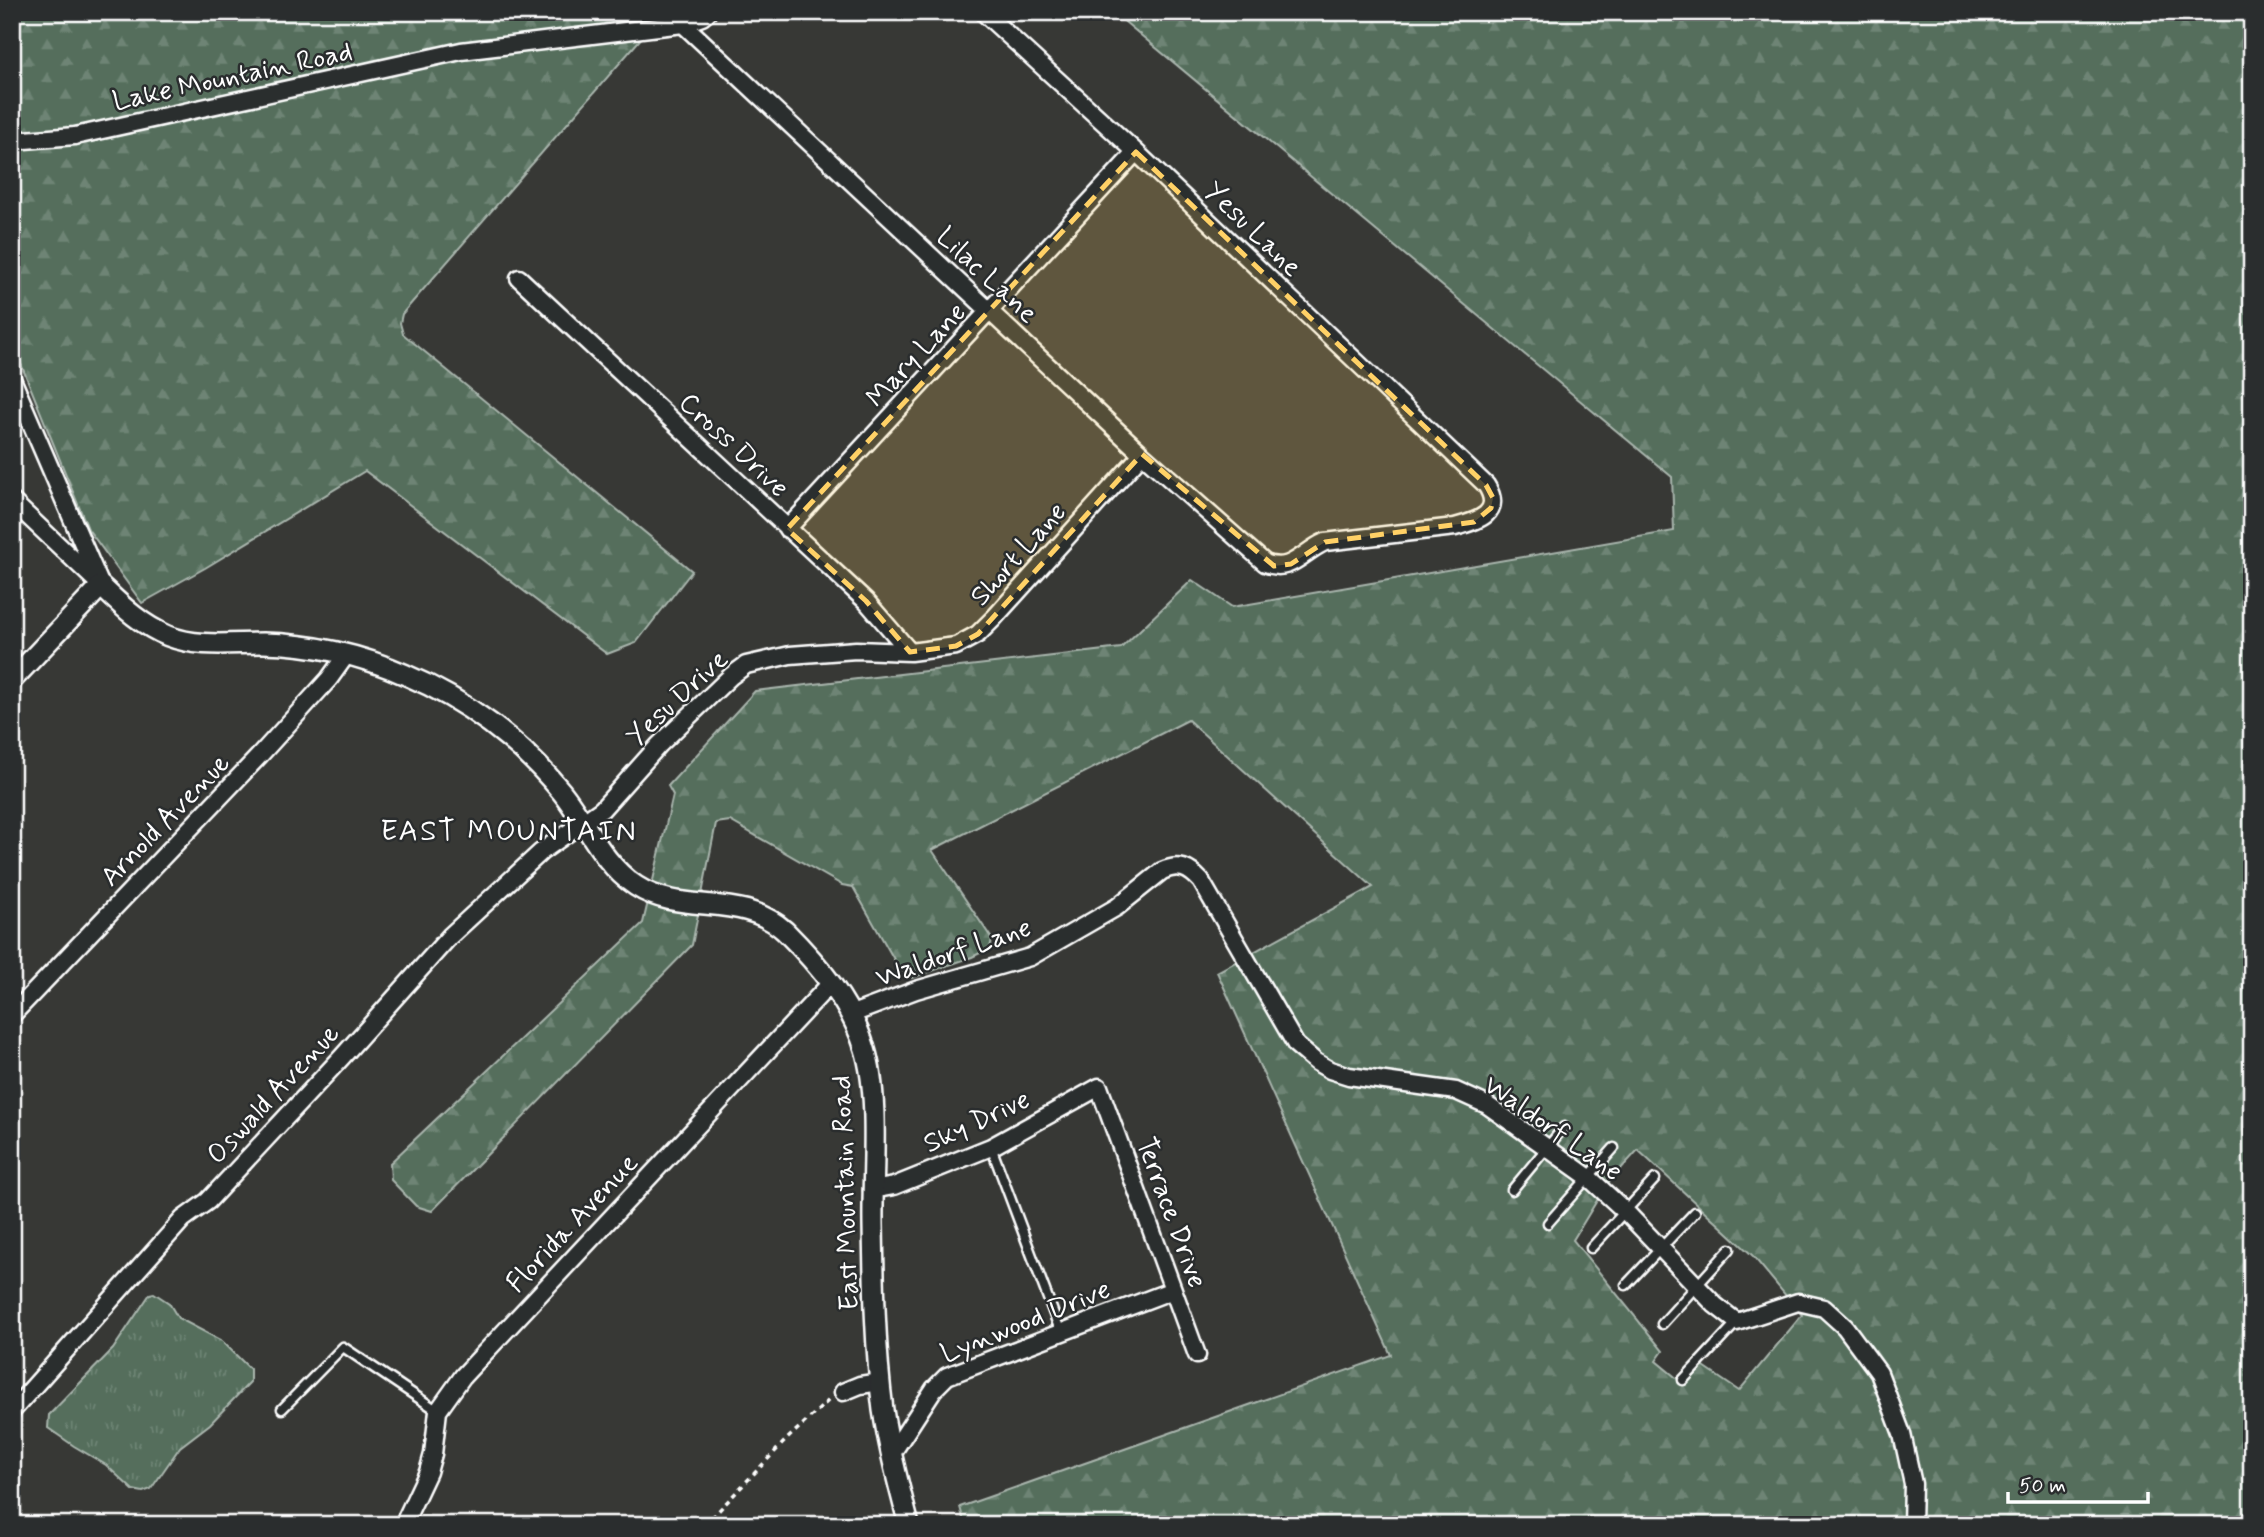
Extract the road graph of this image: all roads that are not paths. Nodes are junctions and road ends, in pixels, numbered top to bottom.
1 (708, 12) edge
2 (983, 12) edge
3 (683, 24) junction
4 (12, 141) edge
5 (1136, 152) junction
6 (519, 278) dead end
7 (990, 312) junction
8 (12, 379) edge
9 (1142, 454) junction
10 (12, 501) edge
11 (788, 529) junction
12 (1260, 558) joint
13 (101, 586) junction
14 (910, 652) junction
15 (347, 654) junction
16 (12, 680) edge
17 (582, 822) junction
18 (830, 984) junction
19 (852, 1014) junction
20 (12, 1015) edge
21 (1099, 1087) joint
22 (1564, 1127) dead end
23 (991, 1147) junction
24 (1547, 1147) junction
25 (1614, 1148) dead end
26 (1588, 1177) junction
27 (1655, 1179) dead end
28 (872, 1190) junction
29 (1512, 1190) dead end
30 (1626, 1212) junction
31 (1695, 1212) dead end
32 (1548, 1223) dead end
33 (1591, 1248) dead end
34 (1661, 1249) junction
35 (1730, 1249) dead end
36 (1626, 1285) dead end
37 (1696, 1286) junction
38 (1173, 1290) junction
39 (1737, 1322) junction
40 (1662, 1324) dead end
41 (1061, 1333) junction
42 (1197, 1355) dead end
43 (1683, 1380) dead end
44 (880, 1382) junction
45 (844, 1392) road end
46 (282, 1409) dead end
47 (438, 1410) junction
48 (12, 1411) edge
49 (891, 1455) junction
50 (403, 1525) edge
51 (909, 1525) edge
52 (1912, 1525) edge

1 - 3 street, Lake Mountain Road
2 - 5 street, Yesu Lane
3 - 4 street, Lake Mountain Road
3 - 7 street, Lilac Lane
5 - 7 street, Mary Lane
5 - 12 street, Yesu Lane
6 - 11 street, Cross Drive
7 - 9 street, Lilac Lane
7 - 11 street, Mary Lane
8 - 13 street, East Mountain Road
9 - 12 street, Lilac Lane
9 - 14 street, Short Lane
10 - 13 street, East Mountain Road
11 - 14 street, Cross Drive
13 - 15 street, East Mountain Road
13 - 16 street
14 - 17 street, Yesu Drive
15 - 17 street, East Mountain Road
15 - 20 street, Arnold Avenue
17 - 18 street, East Mountain Road
17 - 48 street, Oswald Avenue
18 - 19 street, East Mountain Road
18 - 47 street, Florida Avenue
19 - 24 street, Waldorf Lane
19 - 28 street, East Mountain Road
21 - 23 street, Sky Drive
21 - 38 street, Terrace Drive
22 - 24 lane
23 - 28 street, Sky Drive
23 - 41 lane
24 - 26 street, Waldorf Lane
24 - 29 lane
25 - 26 lane
26 - 30 street, Waldorf Lane
26 - 32 lane
27 - 30 lane
28 - 44 street, East Mountain Road
30 - 33 lane
30 - 34 street, Waldorf Lane
31 - 34 lane
34 - 36 lane
34 - 37 street, Waldorf Lane
35 - 37 lane
37 - 39 street, Waldorf Lane
37 - 40 lane
38 - 41 street, Lynwood Drive
38 - 42 street, Terrace Drive
39 - 43 lane
39 - 52 street
41 - 49 street, Lynwood Drive
44 - 45 street
44 - 49 street, East Mountain Road
46 - 47 lane
47 - 50 street, Florida Avenue
49 - 51 street, East Mountain Road

